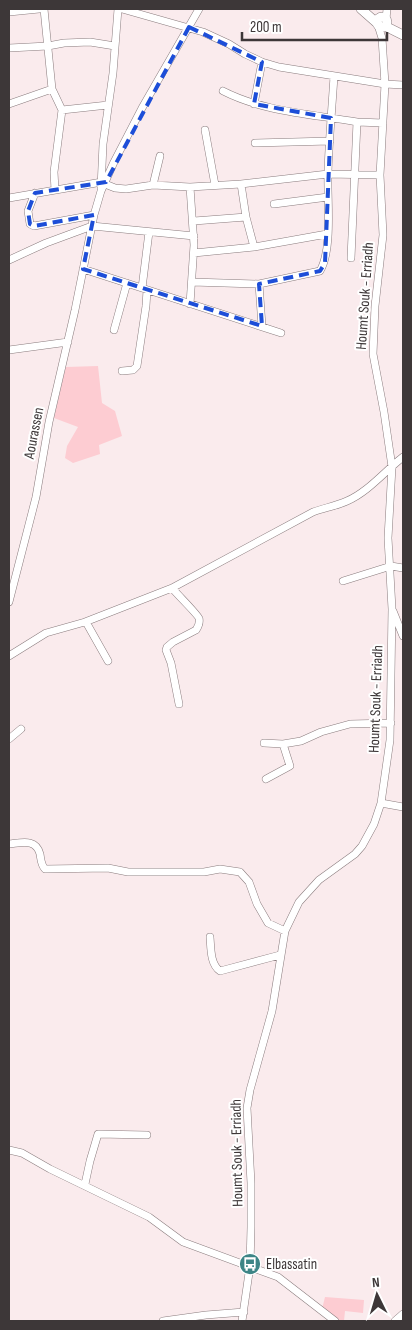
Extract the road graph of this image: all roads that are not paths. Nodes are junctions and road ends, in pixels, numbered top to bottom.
1 (39, 9) edge
2 (44, 9) edge
3 (120, 9) edge
4 (151, 9) edge
5 (198, 9) edge
6 (361, 9) edge
7 (9, 12) edge
8 (150, 17) junction
9 (383, 19) edge
10 (189, 27) junction
11 (403, 34) edge
12 (48, 46) junction
13 (115, 46) junction
14 (9, 48) edge
15 (262, 62) junction
16 (334, 76) junction
17 (385, 84) junction
18 (403, 85) edge
19 (52, 89) junction
20 (223, 91) dead end
21 (9, 104) edge
22 (254, 104) junction
23 (108, 105) junction
24 (62, 110) junction
25 (331, 118) junction
26 (357, 122) junction
27 (384, 123) junction
28 (205, 130) dead end
29 (330, 141) junction
30 (255, 143) dead end
31 (160, 156) dead end
32 (102, 158) junction
33 (114, 162) junction
34 (328, 174) junction
35 (354, 174) junction
36 (380, 174) junction
37 (103, 183) junction
38 (242, 184) junction
39 (154, 185) junction
40 (215, 185) junction
41 (190, 188) junction
42 (55, 190) junction
43 (35, 194) junction
44 (328, 197) junction
45 (9, 198) edge
46 (274, 204) dead end
47 (94, 215) junction
48 (246, 217) junction
49 (194, 221) junction
50 (92, 226) junction
51 (149, 232) junction
52 (327, 234) junction
53 (194, 236) junction
54 (254, 247) junction
55 (194, 253) junction
56 (351, 258) dead end
57 (9, 260) edge
58 (83, 269) junction
59 (192, 282) junction
60 (127, 284) junction
61 (259, 284) junction
62 (144, 289) junction
63 (190, 304) junction
64 (262, 326) junction
65 (114, 330) dead end
66 (281, 333) dead end
67 (68, 342) junction
68 (9, 350) edge
69 (122, 371) dead end
70 (403, 457) edge
71 (392, 467) junction
72 (391, 566) junction
73 (403, 568) edge
74 (343, 581) dead end
75 (172, 588) junction
76 (9, 602) edge
77 (392, 609) junction
78 (86, 622) junction
79 (403, 636) edge
80 (9, 656) edge
81 (108, 661) dead end
82 (178, 704) dead end
83 (391, 723) junction
84 (20, 729) dead end
85 (9, 739) edge
86 (264, 743) dead end
87 (283, 744) junction
88 (266, 779) dead end
89 (381, 803) junction
90 (403, 807) edge
91 (9, 844) edge
92 (285, 931) junction
93 (210, 937) dead end
94 (280, 955) junction
95 (147, 1135) dead end
96 (9, 1150) edge
97 (85, 1184) junction
98 (250, 1266) junction
99 (244, 1312) junction
100 (403, 1314) edge
101 (163, 1321) edge
102 (242, 1321) edge
103 (335, 1321) edge
104 (395, 1321) edge

1 - 7 street
2 - 12 street
3 - 8 street
3 - 13 street
4 - 8 street
5 - 10 street
6 - 9 main road
8 - 10 street
9 - 11 main road
9 - 17 street, Houmt Souk - Erriadh
10 - 15 street
10 - 33 street
12 - 13 street
12 - 14 street
12 - 19 street
13 - 23 street
15 - 16 street
15 - 22 street
16 - 17 street
16 - 25 street
17 - 18 street
17 - 27 street, Houmt Souk - Erriadh
19 - 21 street
19 - 24 street
20 - 22 street
22 - 25 street
23 - 24 street
23 - 32 street
24 - 42 street
25 - 26 street
25 - 29 street
26 - 27 street
26 - 35 street
27 - 36 street, Houmt Souk - Erriadh
28 - 40 street
29 - 30 street
29 - 34 street
31 - 39 street
32 - 33 street
32 - 37 street
33 - 37 street
34 - 35 street
34 - 38 street
34 - 44 street
35 - 36 street
35 - 56 street
36 - 71 street, Houmt Souk - Erriadh
37 - 39 street
37 - 42 street
37 - 47 street, Aourassen
38 - 40 street
38 - 48 street
39 - 41 street
40 - 41 street
41 - 49 street
42 - 43 street
43 - 45 street
43 - 47 street
44 - 46 street
44 - 52 street
47 - 50 street, Aourassen
48 - 49 street
48 - 54 street
49 - 53 street
50 - 51 street
50 - 57 street
50 - 58 street, Aourassen
51 - 53 street
51 - 62 street
52 - 54 street
52 - 61 street
53 - 55 street
54 - 55 street
55 - 59 street
58 - 60 street
58 - 67 street, Aourassen
59 - 61 street
59 - 63 street
60 - 62 street
60 - 65 street
61 - 64 street
62 - 63 street
62 - 69 street
63 - 64 street
64 - 66 street
67 - 68 street
67 - 76 street, Aourassen
70 - 71 street
71 - 72 street, Houmt Souk - Erriadh
71 - 75 street
72 - 73 street
72 - 74 street
72 - 77 street, Houmt Souk - Erriadh
75 - 78 street
75 - 82 street
77 - 79 street
77 - 83 street, Houmt Souk - Erriadh
78 - 80 street
78 - 81 street
83 - 87 street
83 - 89 street, Houmt Souk - Erriadh
84 - 85 street
86 - 87 street
87 - 88 street
89 - 90 street
89 - 92 street, Houmt Souk - Erriadh
91 - 92 street
92 - 94 street, Houmt Souk - Erriadh
93 - 94 street
94 - 98 street, Houmt Souk - Erriadh
95 - 97 street
96 - 97 street
97 - 98 street
98 - 99 street, Houmt Souk - Erriadh
98 - 103 street
99 - 101 street
99 - 102 street, Houmt Souk - Erriadh
100 - 104 street

